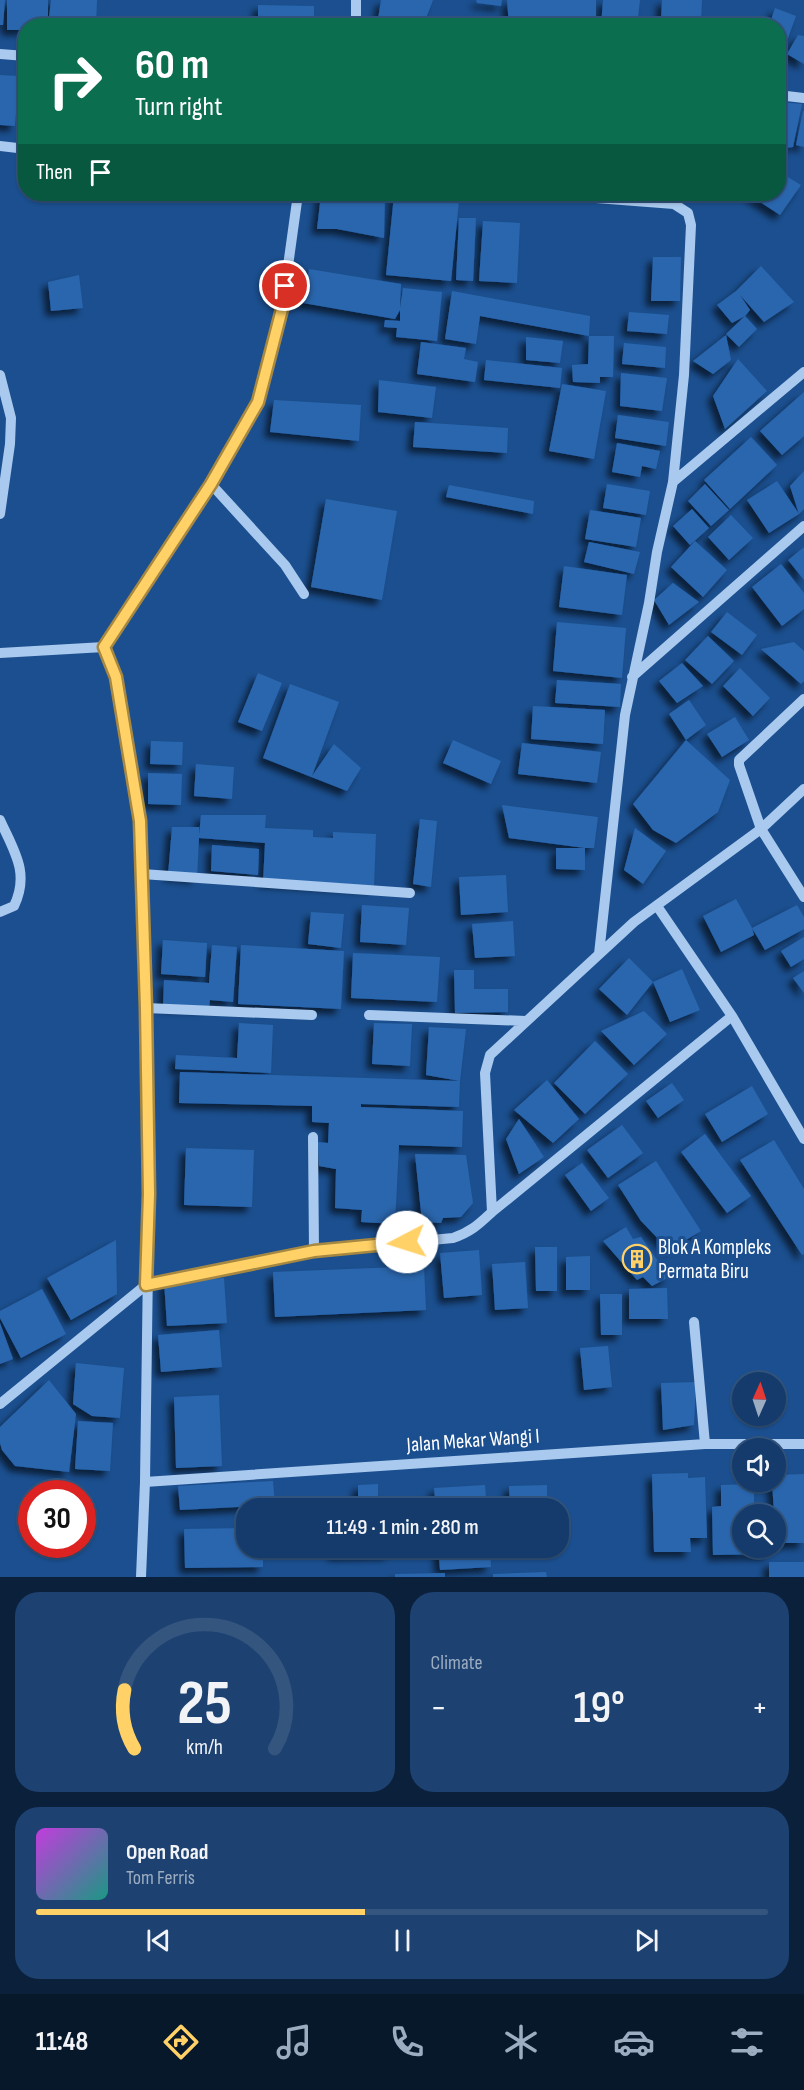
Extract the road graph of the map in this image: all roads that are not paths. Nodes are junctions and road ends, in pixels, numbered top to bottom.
1 (356, 0) edge
2 (356, 18) edge
3 (0, 54) edge
4 (18, 55) edge
5 (786, 96) edge
6 (804, 98) edge
7 (0, 146) edge
8 (18, 147) edge
9 (297, 201) edge
10 (635, 201) edge
11 (804, 372) edge
12 (0, 375) edge
13 (673, 482) junction
14 (211, 484) junction
15 (0, 514) edge
16 (804, 526) edge
17 (304, 594) dead end
18 (104, 647) junction
19 (0, 653) edge
20 (632, 677) junction
21 (804, 699) edge
22 (804, 789) edge
23 (0, 820) edge
24 (761, 829) junction
25 (142, 874) junction
26 (410, 893) dead end
27 (804, 897) edge
28 (657, 906) junction
29 (0, 912) edge
30 (599, 954) junction
31 (146, 1008) junction
32 (312, 1015) dead end
33 (369, 1015) dead end
34 (732, 1016) junction
35 (526, 1021) junction
36 (313, 1137) dead end
37 (804, 1139) edge
38 (492, 1212) junction
39 (314, 1251) junction
40 (146, 1285) junction
41 (693, 1322) dead end
42 (0, 1404) edge
43 (705, 1444) junction
44 (804, 1444) edge
45 (145, 1482) junction
46 (141, 1577) edge

1 - 2 street
3 - 4 street
5 - 6 street
7 - 8 street
9 - 14 street
10 - 13 street
11 - 13 street
12 - 15 street
13 - 20 street
14 - 17 street
14 - 18 street
16 - 20 street
18 - 19 street
18 - 25 street
20 - 30 street
21 - 24 street
22 - 24 street
23 - 29 street
24 - 27 street
24 - 28 street
25 - 26 street
25 - 31 street
28 - 30 street
28 - 34 street
30 - 35 street
31 - 32 street
31 - 40 street
33 - 35 street
34 - 37 street
34 - 38 street
35 - 38 street
36 - 39 street
38 - 39 street
39 - 40 street
40 - 42 street
40 - 45 street
41 - 43 street
43 - 44 street, Jalan Mekar Wangi I
43 - 45 street, Jalan Mekar Wangi I
45 - 46 street

